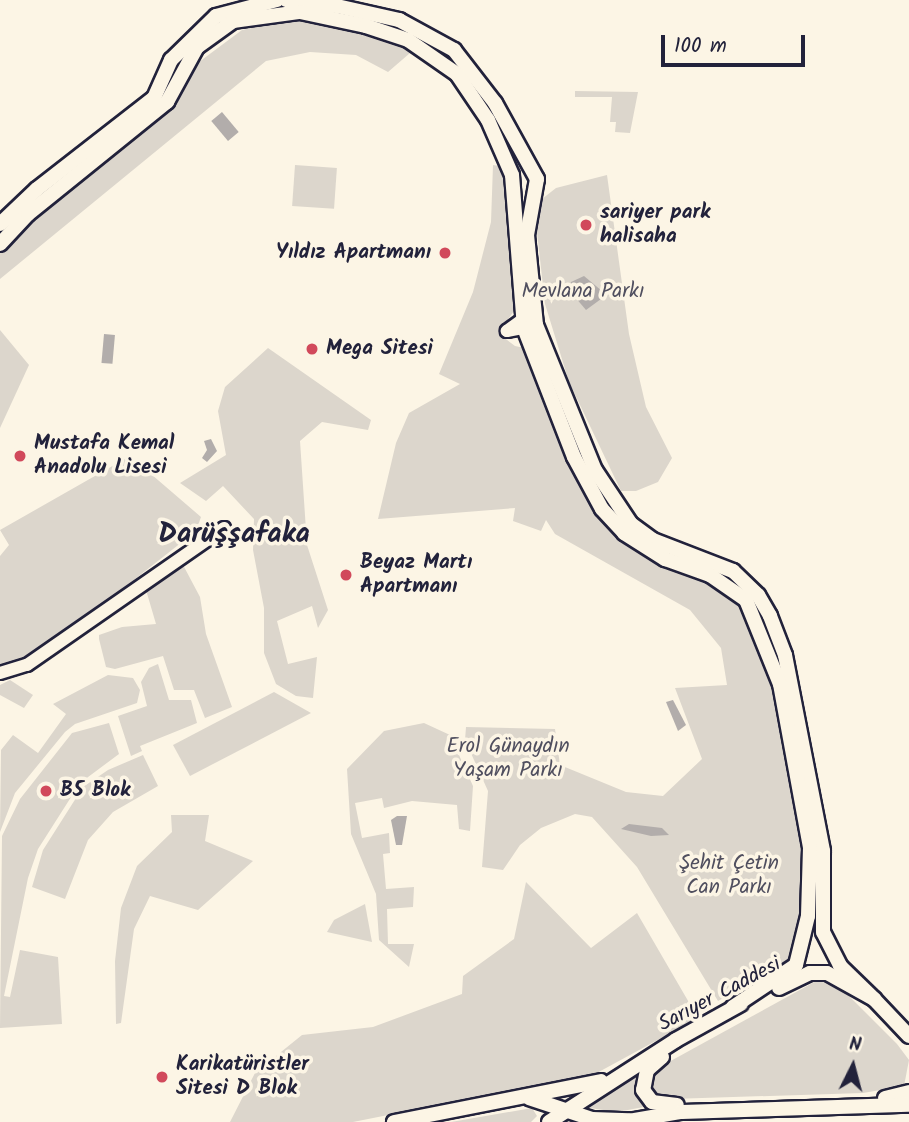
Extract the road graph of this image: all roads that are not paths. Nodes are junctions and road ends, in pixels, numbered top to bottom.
1 (277, 0) edge
2 (286, 0) edge
3 (530, 170) junction
4 (511, 179) junction
5 (534, 191) junction
6 (0, 224) edge
7 (0, 244) edge
8 (529, 321) junction
9 (531, 346) junction
10 (224, 528) dead end
11 (0, 673) edge
12 (874, 999) junction
13 (733, 1007) junction
14 (899, 1023) junction
15 (909, 1036) edge
16 (676, 1040) junction
17 (909, 1042) edge
18 (616, 1077) junction
19 (909, 1092) edge
20 (536, 1097) junction
21 (510, 1098) junction
22 (909, 1105) edge
23 (815, 1109) junction
24 (565, 1110) junction
25 (712, 1111) junction
26 (626, 1121) edge
27 (394, 1122) edge
28 (547, 1122) edge

1 - 6 main road
2 - 3 main road
3 - 4 main road
3 - 5 main road
4 - 5 main road
4 - 7 main road
4 - 8 main road
5 - 8 main road
8 - 9 main road
8 - 9 street
8 - 12 main road
9 - 13 main road
10 - 11 street
12 - 13 main road, Sarıyer Caddesi
12 - 14 main road, Sarıyer Caddesi
13 - 16 main road, Sarıyer Caddesi
14 - 15 main road, Sarıyer Caddesi
14 - 17 main road
16 - 18 main road, Sarıyer Caddesi
16 - 25 main road
18 - 21 main road
18 - 24 main road, Sarıyer Caddesi
19 - 23 main road
20 - 21 main road
20 - 24 main road
20 - 28 main road
21 - 27 main road
22 - 23 main road
23 - 25 main road
24 - 26 main road
24 - 28 main road, Sarıyer Caddesi
25 - 26 main road

